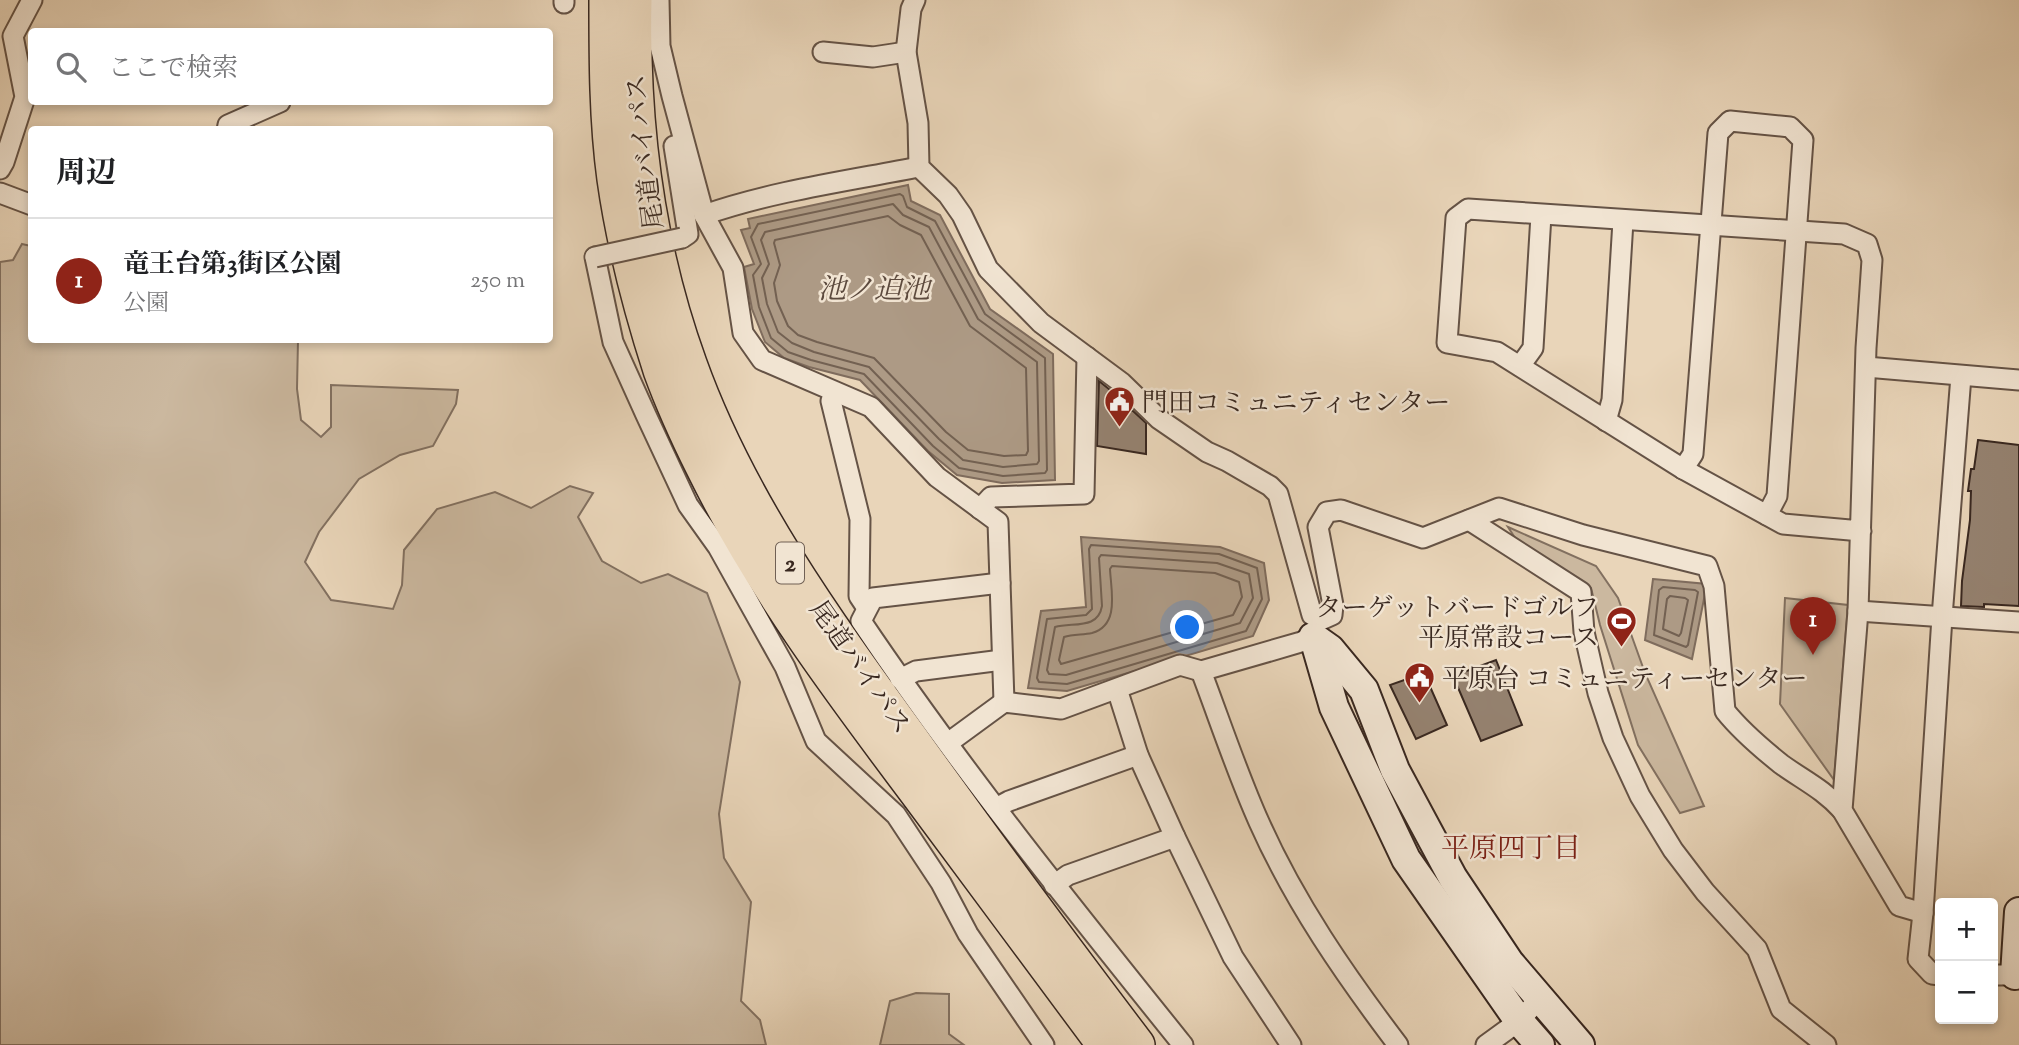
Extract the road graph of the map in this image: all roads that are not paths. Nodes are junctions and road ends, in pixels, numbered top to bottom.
1 (32, 0) edge
2 (607, 0) edge
3 (634, 0) edge
4 (659, 0) edge
5 (915, 0) edge
6 (823, 52) dead end
7 (906, 52) junction
8 (671, 96) junction
9 (273, 105) edge
10 (228, 126) edge
11 (919, 167) junction
12 (0, 169) edge
13 (0, 193) edge
14 (28, 204) edge
15 (704, 215) junction
16 (1541, 215) junction
17 (1623, 221) junction
18 (1711, 226) junction
19 (1797, 232) junction
20 (1087, 357) junction
21 (1520, 366) junction
22 (1866, 367) junction
23 (1961, 376) junction
24 (2019, 380) edge
25 (835, 392) junction
26 (1606, 421) junction
27 (1683, 468) junction
28 (980, 509) junction
29 (1767, 515) junction
30 (1469, 520) junction
31 (1861, 531) junction
32 (1000, 583) junction
33 (867, 608) junction
34 (1858, 611) junction
35 (1942, 617) junction
36 (2019, 622) edge
37 (1313, 637) junction
38 (1002, 660) junction
39 (1201, 671) junction
40 (900, 679) junction
41 (1117, 689) junction
42 (1364, 690) junction
43 (1003, 702) junction
44 (1334, 707) junction
45 (948, 743) junction
46 (1138, 755) junction
47 (996, 808) junction
48 (1842, 810) junction
49 (1175, 837) junction
50 (998, 860) junction
51 (1055, 885) junction
52 (2019, 912) edge
53 (1923, 913) junction
54 (1935, 974) edge
55 (2009, 975) edge
56 (1539, 999) junction
57 (1519, 1021) junction
58 (1044, 1045) edge
59 (1105, 1045) edge
60 (1137, 1045) edge
61 (1156, 1045) edge
62 (1183, 1045) edge
63 (1291, 1045) edge
64 (1398, 1045) edge
65 (1486, 1045) edge
66 (1539, 1045) edge
67 (1580, 1045) edge
68 (1826, 1045) edge

1 - 12 street
2 - 59 highway, 尾道バイパス / 2
3 - 50 highway, 尾道バイパス / 2
4 - 8 street
5 - 7 street
6 - 7 street
7 - 11 street
8 - 15 street
8 - 58 street, bridge
9 - 10 street
11 - 15 street
11 - 20 street
13 - 14 street
15 - 25 street
16 - 17 street
16 - 21 street
16 - 21 street
17 - 18 street
17 - 26 street
18 - 19 street
18 - 19 street
18 - 27 street
19 - 22 street
19 - 29 street
20 - 28 street
20 - 30 street
21 - 26 street
22 - 23 street
22 - 31 street
23 - 24 street
23 - 35 street
25 - 28 street
25 - 33 street
26 - 27 street
27 - 29 street
28 - 32 street
29 - 31 street
30 - 48 street
30 - 68 street
31 - 34 street
32 - 33 street
32 - 38 street
33 - 40 street
34 - 35 street
34 - 48 street
35 - 36 street
35 - 53 street
37 - 39 street
37 - 42 street
37 - 44 street
38 - 40 street
38 - 43 street
39 - 41 street
39 - 64 street
40 - 45 street
41 - 43 street
41 - 46 street
42 - 44 street
42 - 56 street
43 - 45 street
44 - 57 street
45 - 47 street
46 - 47 street
46 - 49 street
47 - 51 street
48 - 53 street
49 - 51 street
49 - 63 street
50 - 60 highway, 尾道バイパス / 2
50 - 61 highway
51 - 62 street
52 - 55 street
53 - 54 street
56 - 57 street
56 - 67 street
57 - 65 street
57 - 66 street

